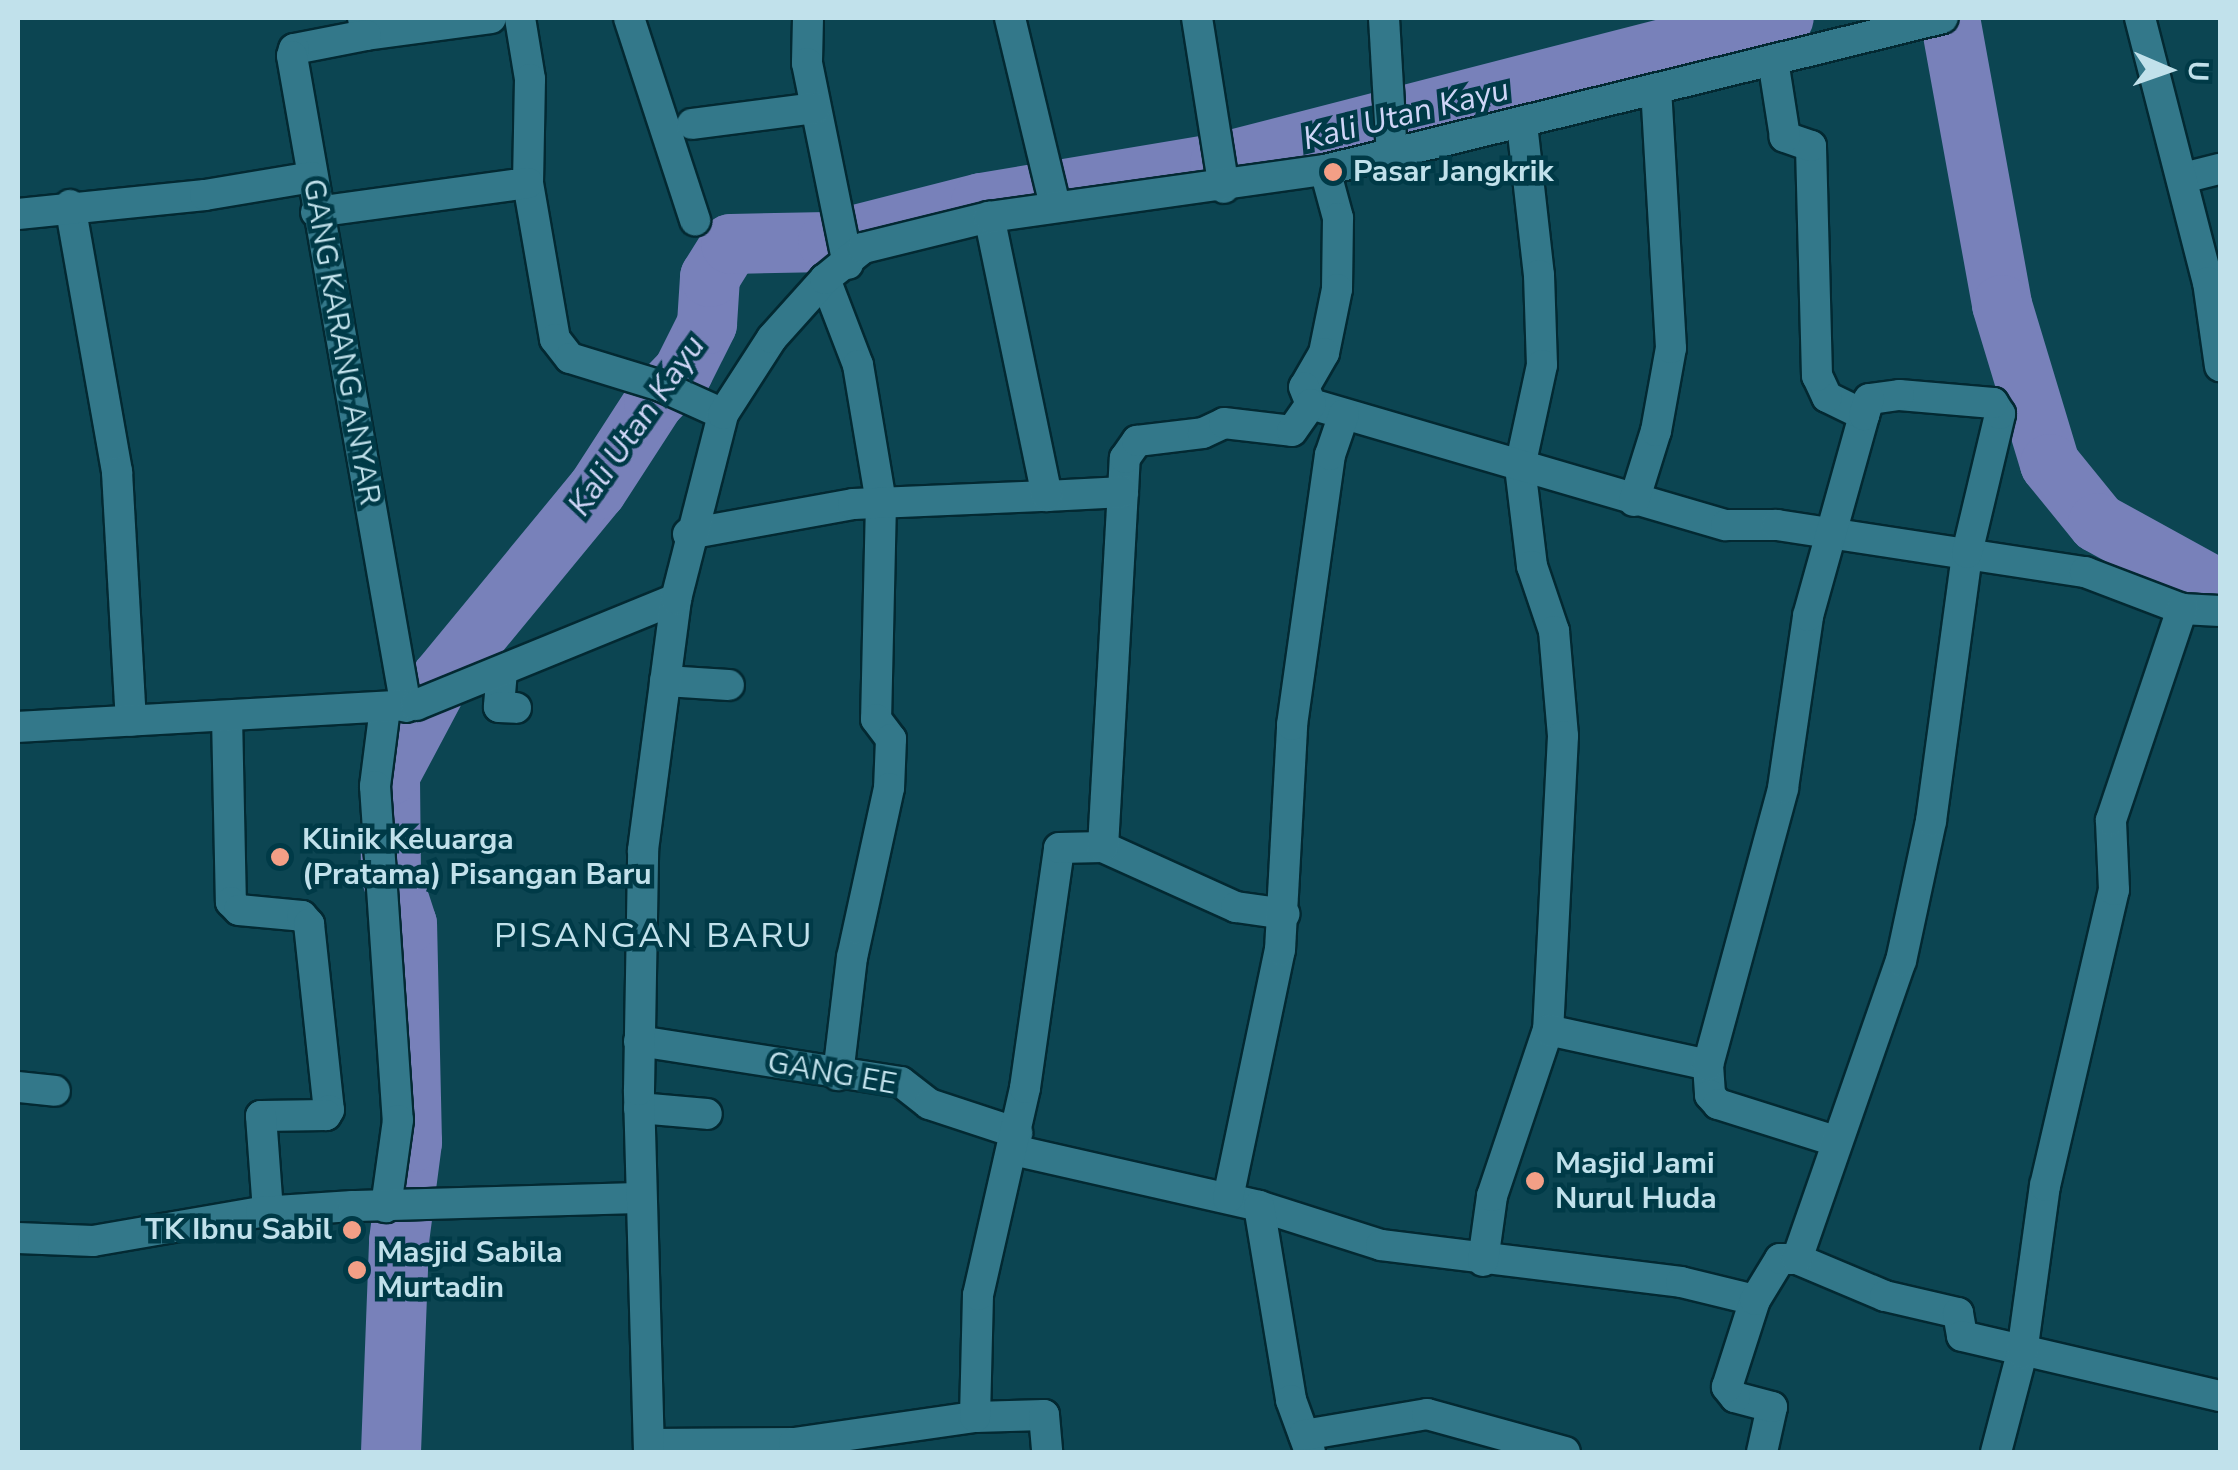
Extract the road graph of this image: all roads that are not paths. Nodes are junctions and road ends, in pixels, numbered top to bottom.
1 (490, 18) edge
2 (520, 18) edge
3 (628, 18) edge
4 (808, 18) edge
5 (1010, 18) edge
6 (1197, 18) edge
7 (1384, 18) edge
8 (1938, 18) edge
9 (2140, 18) edge
10 (364, 26) edge
11 (1773, 60) junction
12 (1656, 89) junction
13 (815, 108) junction
14 (692, 124) dead end
15 (1522, 124) junction
16 (1391, 135) junction
17 (1325, 170) junction
18 (2220, 170) edge
19 (1221, 173) junction
20 (312, 177) junction
21 (2183, 178) junction
22 (528, 182) junction
23 (1053, 199) junction
24 (70, 205) junction
25 (316, 212) junction
26 (18, 214) edge
27 (989, 217) junction
28 (694, 220) dead end
29 (838, 255) junction
30 (2220, 355) edge
31 (2220, 366) edge
32 (1311, 404) junction
33 (722, 414) junction
34 (1344, 414) junction
35 (1864, 414) junction
36 (1520, 467) junction
37 (1123, 492) junction
38 (1048, 496) junction
39 (1634, 501) junction
40 (881, 502) junction
41 (1831, 533) junction
42 (688, 534) junction
43 (1967, 553) junction
44 (676, 599) junction
45 (2182, 609) junction
46 (2220, 611) edge
47 (502, 671) junction
48 (665, 681) junction
49 (729, 686) dead end
50 (409, 705) junction
51 (516, 708) dead end
52 (227, 716) junction
53 (131, 721) junction
54 (18, 727) edge
55 (1103, 847) junction
56 (1285, 914) junction
57 (1548, 1030) junction
58 (639, 1041) junction
59 (1708, 1064) junction
60 (838, 1075) junction
61 (18, 1087) edge
62 (55, 1091) dead end
63 (639, 1108) junction
64 (707, 1114) dead end
65 (1015, 1141) junction
66 (1835, 1141) junction
67 (641, 1198) junction
68 (1228, 1198) junction
69 (1259, 1206) junction
70 (397, 1207) junction
71 (268, 1212) junction
72 (18, 1238) edge
73 (1483, 1260) junction
74 (1797, 1260) junction
75 (1755, 1300) junction
76 (2022, 1354) junction
77 (2220, 1396) edge
78 (975, 1416) junction
79 (1476, 1439) edge
80 (1307, 1444) edge
81 (649, 1448) edge
82 (1048, 1452) edge
83 (1565, 1452) edge
84 (1762, 1452) edge
85 (1996, 1452) edge

1 - 10 street
2 - 22 street
3 - 28 street
4 - 13 street
5 - 23 street
6 - 19 street
7 - 16 street
8 - 11 street
9 - 21 street
10 - 20 street, GANG KARANG ANYAR
11 - 12 street
11 - 35 street
12 - 15 street
12 - 39 street
13 - 14 street
13 - 29 street
15 - 16 street
15 - 36 street
16 - 17 street
17 - 19 street
17 - 32 street
18 - 21 street
19 - 23 street
20 - 24 street
20 - 25 street, GANG KARANG ANYAR
21 - 30 street
22 - 25 street
22 - 33 street
23 - 27 street
24 - 26 street
24 - 53 street
25 - 50 street, GANG KARANG ANYAR
27 - 29 street
27 - 38 street
29 - 33 street
29 - 40 street
30 - 31 street
32 - 34 street
32 - 37 street
33 - 42 street
34 - 36 street
34 - 56 street
35 - 41 street
35 - 43 street
36 - 39 street
36 - 57 street
37 - 38 street
37 - 55 street
38 - 40 street
39 - 41 street
40 - 42 street
40 - 60 street
41 - 43 street
41 - 59 street
42 - 44 street
43 - 45 street
43 - 66 street
44 - 47 street
44 - 48 street
45 - 46 street
45 - 76 street
47 - 50 street
47 - 51 street
48 - 49 street
48 - 58 street
50 - 52 street
50 - 70 street, GANG KARANG ANYAR
52 - 53 street
52 - 71 street
53 - 54 street
55 - 56 street
55 - 65 street
56 - 68 street
57 - 59 street
57 - 73 street
58 - 60 street, GANG EE
58 - 63 street
59 - 66 street
60 - 65 street, GANG EE
61 - 62 street
63 - 64 street
63 - 67 street
65 - 68 street, GANG EE
65 - 78 street
66 - 74 street
67 - 70 street
67 - 81 street
68 - 69 street, GANG EE
69 - 73 street, GANG EE
69 - 80 street
70 - 71 street
71 - 72 street
73 - 75 street, GANG EE
74 - 75 street
74 - 76 street
75 - 84 street
76 - 77 street
76 - 85 street
78 - 81 street
78 - 82 street
79 - 80 street
79 - 83 street

